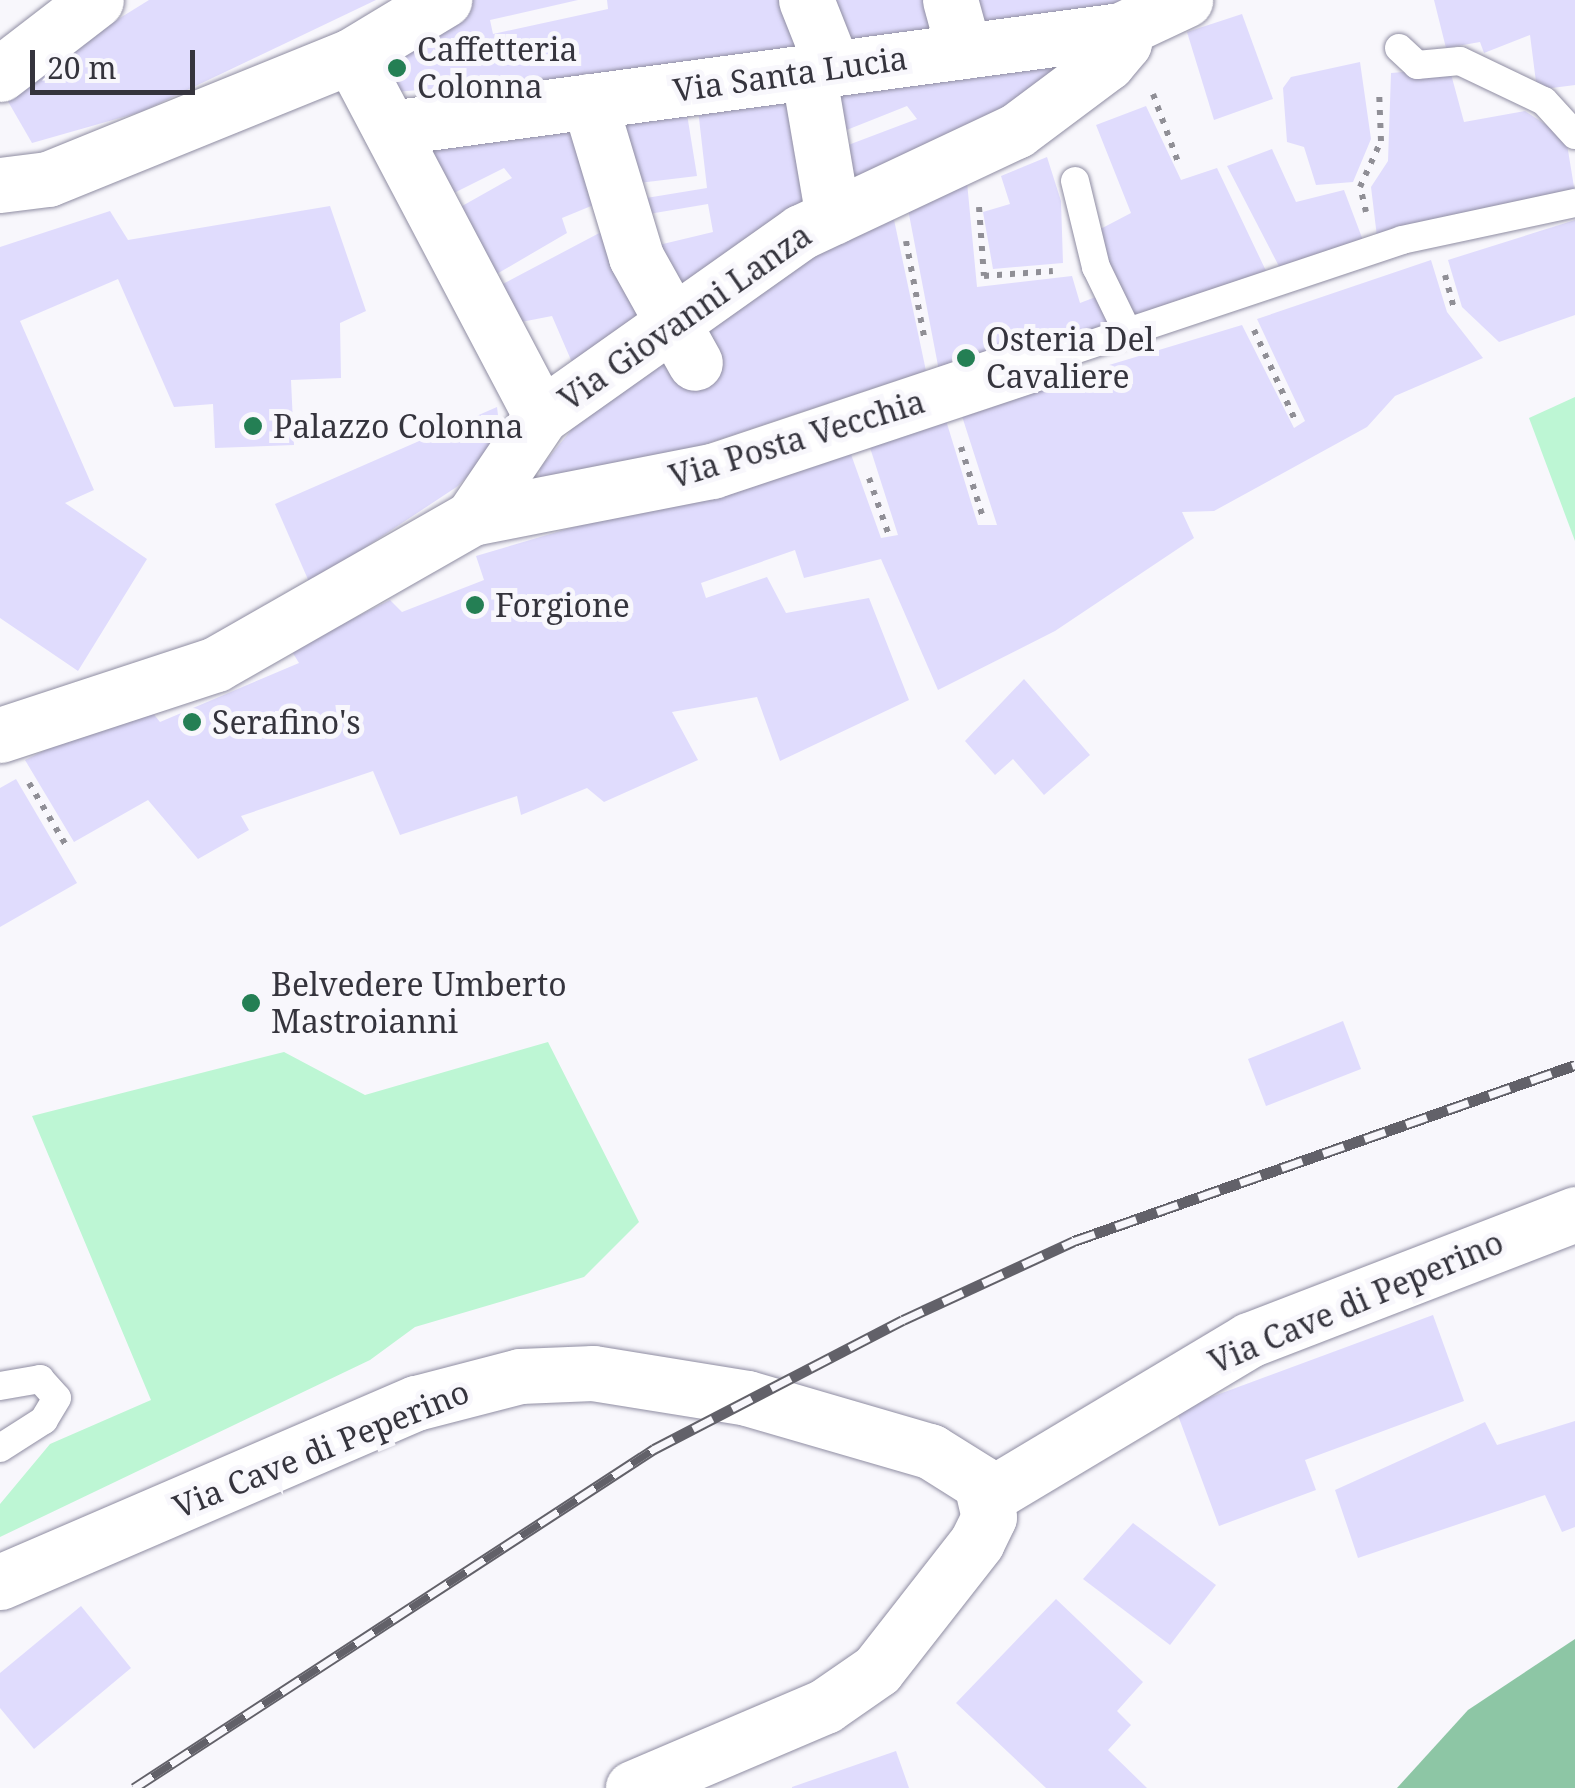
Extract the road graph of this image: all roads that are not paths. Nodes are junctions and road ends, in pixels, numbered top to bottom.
1 (96, 0) edge
2 (444, 0) edge
3 (806, 0) edge
4 (1184, 0) edge
5 (957, 25) edge
6 (1120, 40) junction
7 (1399, 48) dead end
8 (351, 56) junction
9 (820, 70) junction
10 (0, 74) edge
11 (589, 101) junction
12 (390, 128) junction
13 (1575, 135) edge
14 (1075, 181) dead end
15 (24, 182) edge
16 (1575, 203) edge
17 (833, 217) junction
18 (1128, 333) junction
19 (683, 343) junction
20 (1032, 364) joint
21 (541, 416) junction
22 (472, 518) junction
23 (4, 736) edge
24 (1575, 1214) edge
25 (0, 1386) edge
26 (0, 1448) edge
27 (990, 1495) junction
28 (0, 1582) edge
29 (633, 1788) edge

1 - 10 street
2 - 8 street
3 - 9 street
4 - 6 street, Via Santa Lucia
5 - 6 street, Via Santa Lucia
5 - 9 street, Via Santa Lucia
6 - 17 street, Via Giovanni Lanza
7 - 13 lane
8 - 12 street
8 - 15 street
9 - 11 street, Via Santa Lucia
9 - 17 street
11 - 12 street, Via Santa Lucia
11 - 19 street
12 - 21 street
14 - 18 lane
16 - 18 lane, Via Posta Vecchia
17 - 19 street, Via Giovanni Lanza
18 - 20 lane, Via Posta Vecchia
19 - 21 street, Via Giovanni Lanza
20 - 22 street, Via Posta Vecchia
21 - 22 street
22 - 23 street
24 - 27 street, Via Cave di Peperino
25 - 26 lane
27 - 28 street, Via Cave di Peperino
27 - 29 street

